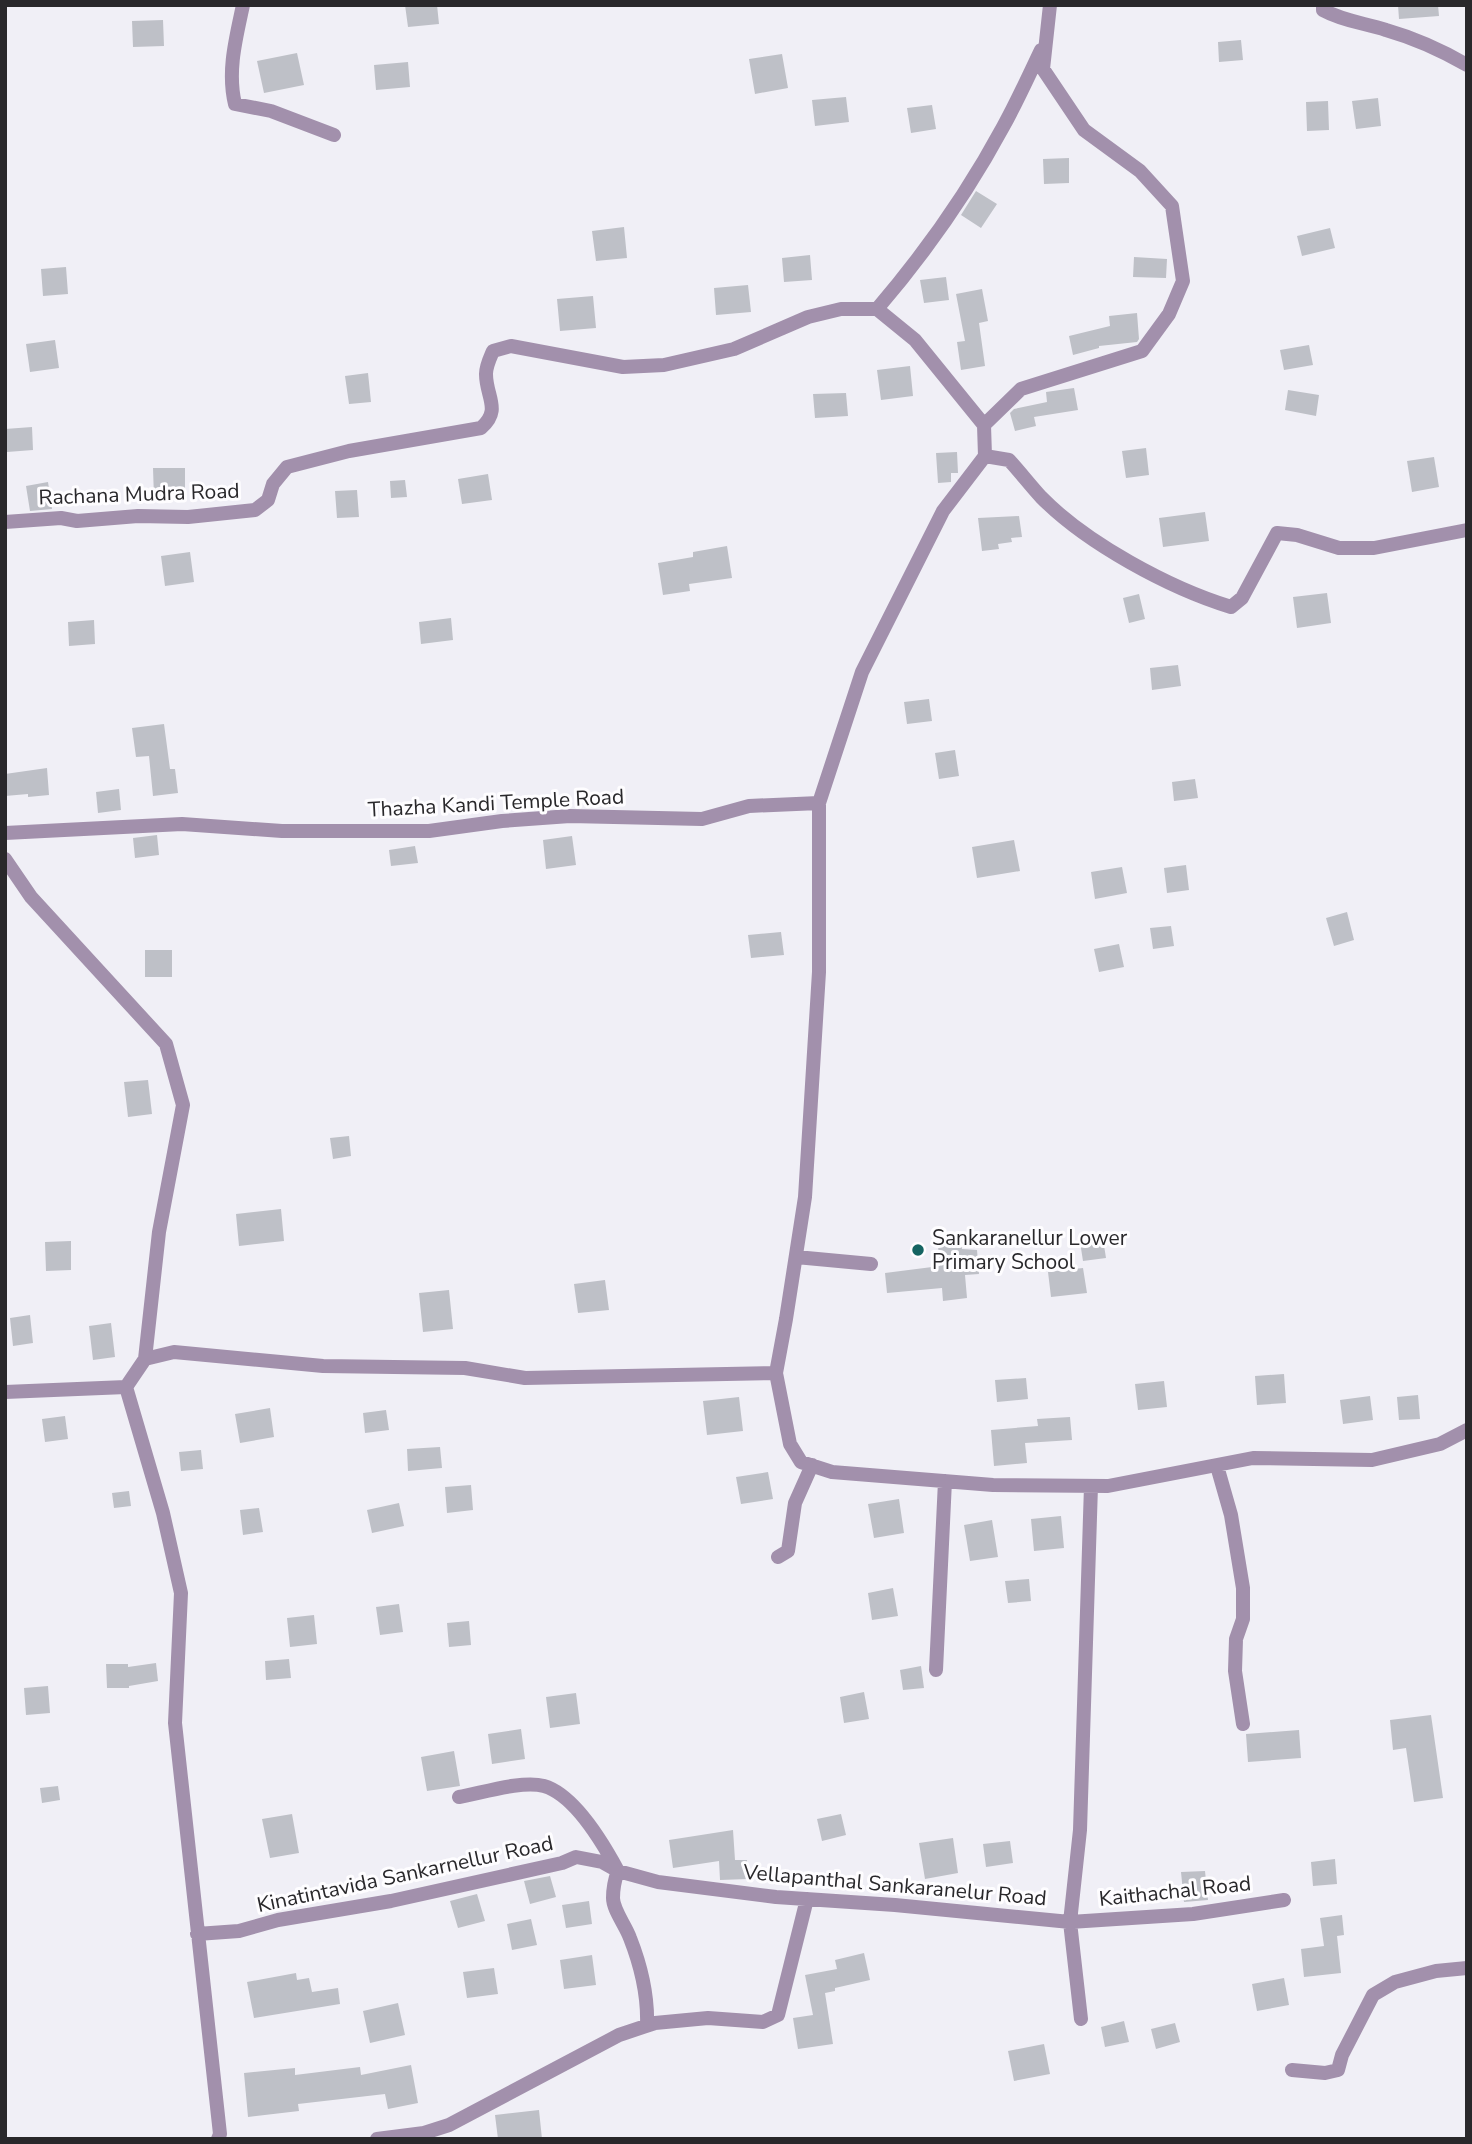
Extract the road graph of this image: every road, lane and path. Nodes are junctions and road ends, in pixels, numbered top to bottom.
1 (243, 5) edge
2 (1050, 5) edge
3 (1323, 5) edge
4 (1046, 39) junction
5 (1467, 65) edge
6 (334, 135) dead end
7 (877, 309) junction
8 (984, 425) junction
9 (985, 456) junction
10 (5, 522) edge
11 (1467, 530) edge
12 (819, 803) junction
13 (5, 833) edge
14 (5, 859) edge
15 (796, 1257) junction
16 (871, 1264) dead end
17 (145, 1359) junction
18 (776, 1373) junction
19 (127, 1387) junction
20 (5, 1392) edge
21 (1467, 1430) edge
22 (812, 1465) junction
23 (1217, 1466) junction
24 (945, 1481) junction
25 (1091, 1486) junction
26 (778, 1557) dead end
27 (936, 1670) dead end
28 (1242, 1724) dead end
29 (459, 1797) dead end
30 (618, 1871) junction
31 (807, 1899) junction
32 (1284, 1900) dead end
33 (1070, 1922) junction
34 (197, 1934) junction
35 (1467, 1968) edge
36 (1081, 2019) dead end
37 (647, 2025) junction
38 (1293, 2070) dead end
39 (218, 2139) edge
40 (377, 2139) edge

1 - 6 street
2 - 4 street
3 - 5 street
4 - 7 street
4 - 8 street
7 - 8 street
7 - 10 street, Rachana Mudra Road
8 - 9 street
9 - 11 street
9 - 12 street
12 - 13 street, Thazha Kandi Temple Road
12 - 15 street
14 - 17 street
15 - 16 street
15 - 18 street
17 - 18 street
17 - 19 street
18 - 22 street
19 - 20 street
19 - 34 street
21 - 23 street
22 - 24 street
22 - 26 street
23 - 25 street
23 - 28 street
24 - 25 street
24 - 27 street
25 - 33 street, Vellapanthal Sankaranelur Road
29 - 30 street
30 - 31 street, Vellapanthal Sankaranelur Road
30 - 34 street, Kinatintavida Sankarnellur Road
30 - 37 street
31 - 33 street, Vellapanthal Sankaranelur Road
31 - 37 street
32 - 33 street, Kaithachal Road
33 - 36 street
34 - 39 street
35 - 38 street
37 - 40 street

